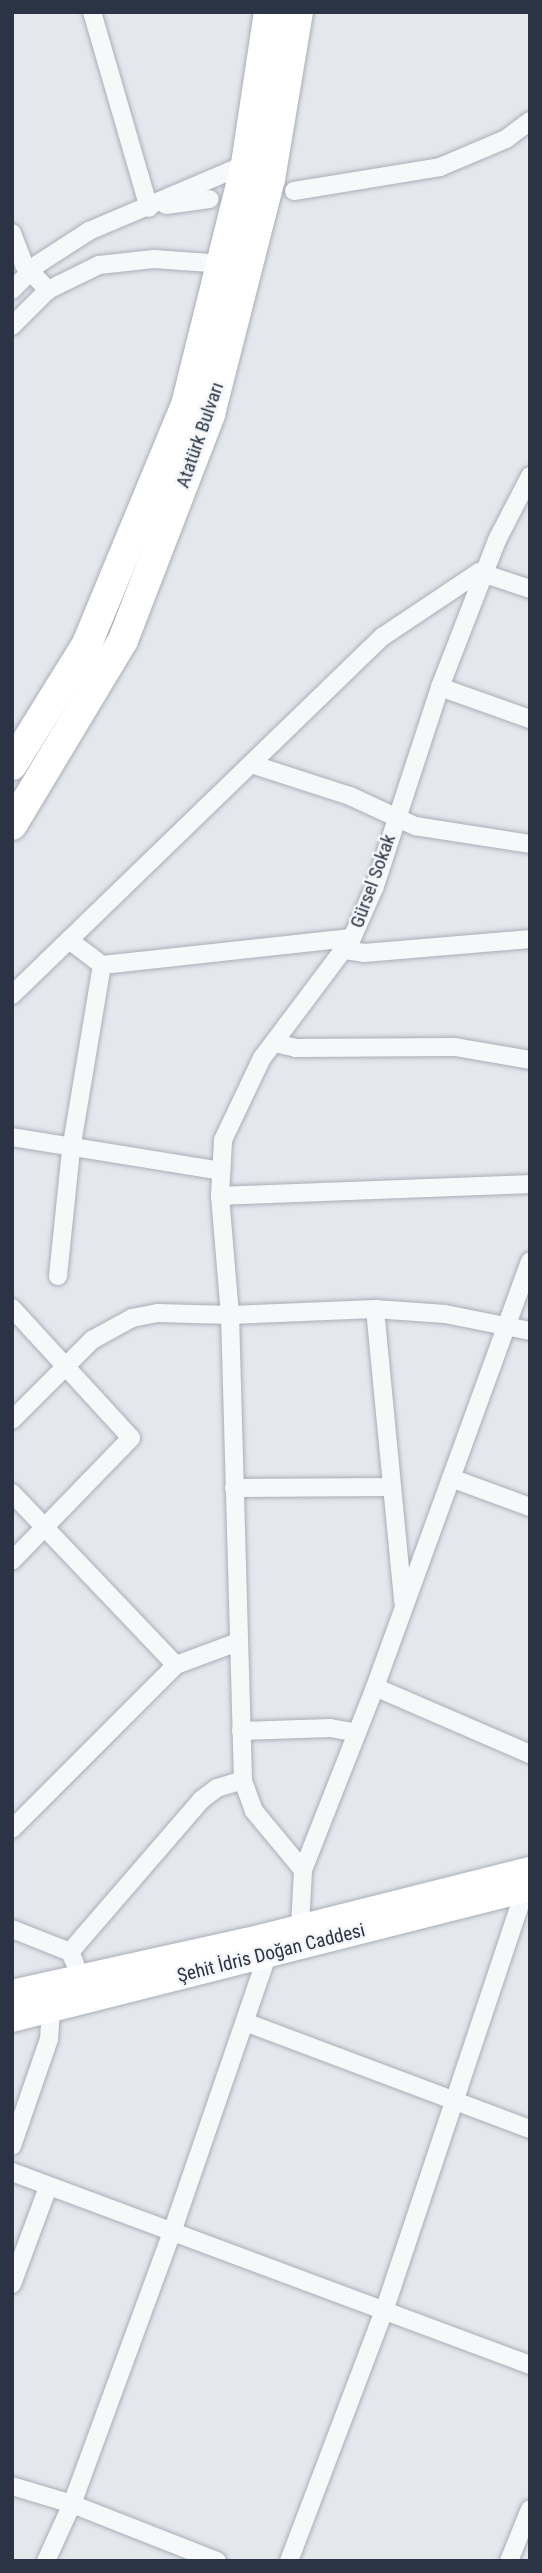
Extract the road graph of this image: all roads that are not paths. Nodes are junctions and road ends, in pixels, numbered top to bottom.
1 (92, 12) edge
2 (268, 12) edge
3 (298, 12) edge
4 (530, 121) edge
5 (246, 164) junction
6 (294, 191) dead end
7 (211, 199) dead end
8 (149, 208) junction
9 (12, 233) edge
10 (224, 264) junction
11 (30, 271) junction
12 (12, 290) edge
13 (48, 290) junction
14 (12, 326) edge
15 (530, 476) edge
16 (485, 572) junction
17 (530, 589) edge
18 (440, 687) junction
19 (530, 719) edge
20 (251, 764) junction
21 (12, 765) edge
22 (395, 816) junction
23 (12, 825) edge
24 (530, 844) edge
25 (530, 939) edge
26 (69, 940) junction
27 (348, 944) junction
28 (102, 965) junction
29 (12, 995) edge
30 (275, 1042) junction
31 (530, 1060) edge
32 (12, 1137) edge
33 (71, 1150) junction
34 (221, 1171) junction
35 (530, 1184) edge
36 (220, 1196) junction
37 (530, 1261) edge
38 (58, 1276) dead end
39 (12, 1308) edge
40 (375, 1309) junction
41 (230, 1315) junction
42 (507, 1324) junction
43 (530, 1331) edge
44 (65, 1366) junction
45 (12, 1420) edge
46 (451, 1478) junction
47 (390, 1487) junction
48 (234, 1488) junction
49 (12, 1493) edge
50 (530, 1507) edge
51 (44, 1528) junction
52 (12, 1561) edge
53 (403, 1606) junction
54 (238, 1642) junction
55 (176, 1665) junction
56 (375, 1687) junction
57 (241, 1731) junction
58 (357, 1733) junction
59 (530, 1754) edge
60 (243, 1780) junction
61 (12, 1829) edge
62 (303, 1870) junction
63 (528, 1882) edge
64 (300, 1926) junction
65 (12, 1929) edge
66 (268, 1954) junction
67 (75, 1964) junction
68 (12, 1993) edge
69 (51, 2008) junction
70 (12, 2019) edge
71 (245, 2022) junction
72 (452, 2100) junction
73 (530, 2129) edge
74 (12, 2146) edge
75 (12, 2172) edge
76 (48, 2187) junction
77 (172, 2235) junction
78 (12, 2284) edge
79 (384, 2311) junction
80 (530, 2365) edge
81 (12, 2486) edge
82 (72, 2504) junction
83 (530, 2509) edge
84 (46, 2561) edge
85 (217, 2561) edge
86 (289, 2561) edge
87 (509, 2561) edge

1 - 8 street
2 - 5 main road, Atatürk Bulvarı
3 - 23 main road, Atatürk Bulvarı
4 - 6 street
5 - 8 street
5 - 10 main road, Atatürk Bulvarı
7 - 8 street
8 - 11 street
9 - 11 street
10 - 13 street
10 - 21 main road, Atatürk Bulvarı
11 - 12 street
11 - 13 street
13 - 14 street
15 - 16 street, Gürsel Sokak
16 - 17 street
16 - 18 street, Gürsel Sokak
16 - 20 street
18 - 19 street
18 - 22 street, Gürsel Sokak
20 - 22 street
20 - 26 street
22 - 24 street
22 - 27 street, Gürsel Sokak
25 - 27 street
26 - 28 street
26 - 29 street
27 - 28 street
27 - 30 street, Gürsel Sokak
28 - 33 street
30 - 31 street
30 - 34 street, Gürsel Sokak
32 - 33 street
33 - 34 street
33 - 38 street
34 - 36 street, Gürsel Sokak
35 - 36 street
36 - 41 street, Gürsel Sokak
37 - 42 street
39 - 44 street
40 - 41 street
40 - 42 street
40 - 47 street
41 - 44 street
41 - 48 street, Gürsel Sokak
42 - 43 street
42 - 46 street
44 - 45 street
44 - 51 street
46 - 50 street
46 - 53 street
47 - 48 street
47 - 53 street
48 - 54 street, Gürsel Sokak
49 - 51 street
51 - 52 street
51 - 55 street
53 - 56 street
54 - 55 street
54 - 57 street, Gürsel Sokak
55 - 61 street
56 - 58 street
56 - 59 street
57 - 58 street
57 - 60 street, Gürsel Sokak
58 - 62 street
60 - 62 street, Gürsel Sokak
60 - 67 street
62 - 64 street
63 - 64 main road, Şehit İdris Doğan Caddesi
63 - 66 main road, Şehit İdris Doğan Caddesi
63 - 72 street
64 - 67 main road, Şehit İdris Doğan Caddesi
65 - 67 street
66 - 69 main road, Şehit İdris Doğan Caddesi
66 - 71 street
67 - 68 main road, Şehit İdris Doğan Caddesi
69 - 70 main road, Şehit İdris Doğan Caddesi
69 - 74 street
71 - 72 street
71 - 77 street
72 - 73 street
72 - 79 street
75 - 76 street
76 - 77 street
76 - 78 street
77 - 79 street
77 - 82 street
79 - 80 street
79 - 86 street
81 - 82 street
82 - 84 street
82 - 85 street
83 - 87 street

